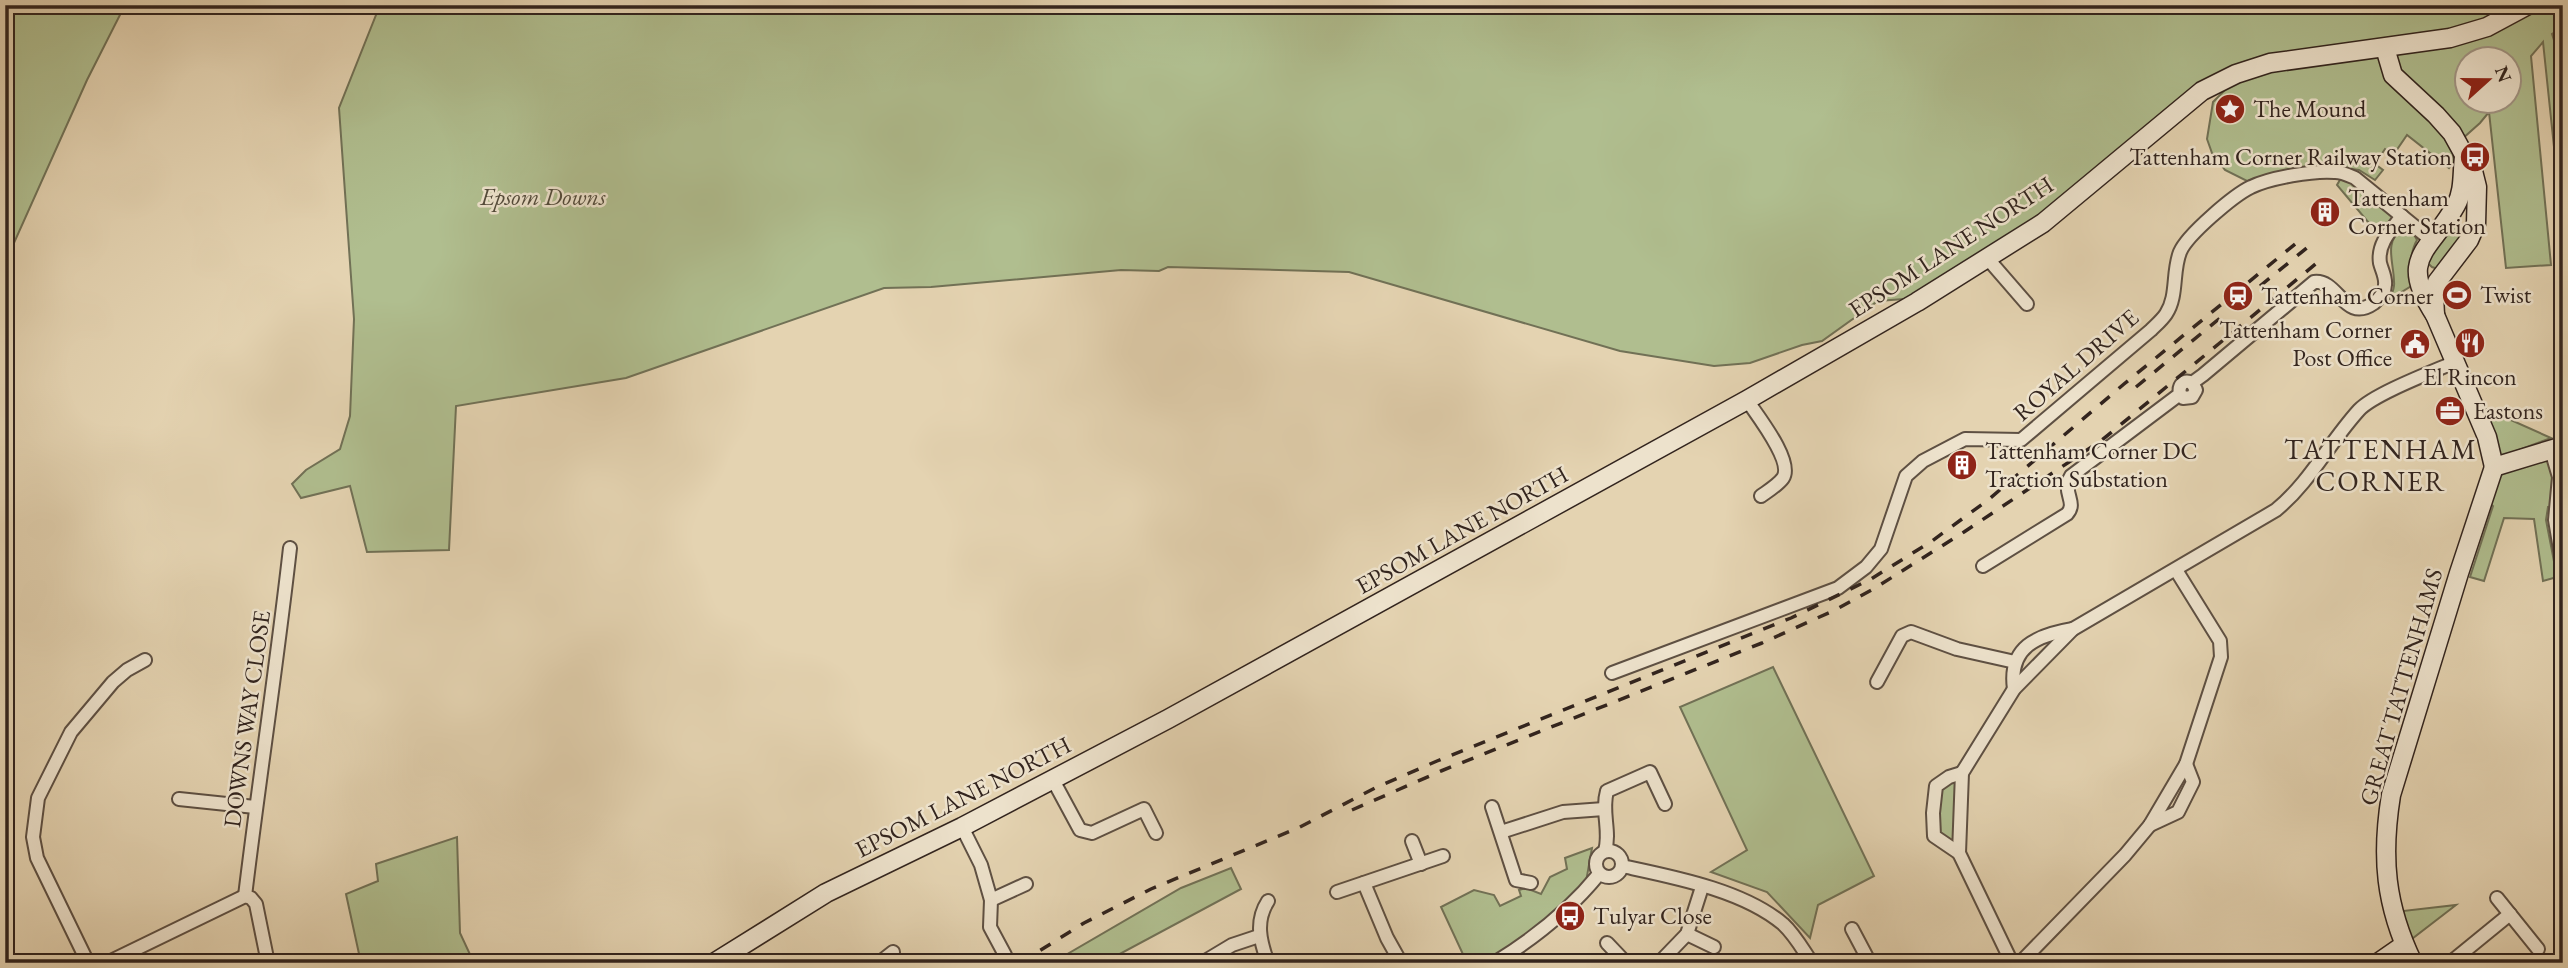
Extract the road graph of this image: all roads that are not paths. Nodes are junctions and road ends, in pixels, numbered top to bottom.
1 (2528, 5) edge
2 (2385, 48) junction
3 (2464, 157) junction
4 (2402, 216) junction
5 (2442, 224) junction
6 (2430, 239) junction
7 (2469, 240) junction
8 (2420, 256) junction
9 (1988, 259) junction
10 (2447, 272) junction
11 (2027, 304) dead end
12 (2435, 315) junction
13 (2455, 362) junction
14 (1747, 400) junction
15 (2557, 448) edge
16 (2494, 467) junction
17 (1761, 496) dead end
18 (290, 548) dead end
19 (1983, 566) dead end
20 (2563, 568) edge
21 (2176, 570) junction
22 (2073, 629) junction
23 (145, 660) dead end
24 (2015, 662) junction
25 (1612, 673) dead end
26 (1877, 682) dead end
27 (2014, 689) junction
28 (1962, 773) junction
29 (1052, 780) junction
30 (179, 799) dead end
31 (1665, 804) dead end
32 (255, 807) junction
33 (1492, 807) dead end
34 (1604, 809) junction
35 (962, 827) junction
36 (1501, 832) junction
37 (1156, 833) dead end
38 (1412, 841) dead end
39 (1605, 851) junction
40 (1959, 853) junction
41 (1443, 856) dead end
42 (1421, 864) junction
43 (1622, 866) junction
44 (1599, 874) junction
45 (1364, 883) junction
46 (1531, 883) dead end
47 (1026, 884) dead end
48 (1702, 887) junction
49 (1337, 892) dead end
50 (245, 896) junction
51 (2497, 898) dead end
52 (991, 900) junction
53 (1268, 901) dead end
54 (2510, 915) junction
55 (1852, 929) dead end
56 (1687, 934) junction
57 (1259, 936) junction
58 (1607, 943) dead end
59 (2404, 945) junction
60 (1714, 947) dead end
61 (2538, 949) dead end
62 (893, 952) dead end
63 (1005, 955) dead end
64 (724, 960) edge
65 (88, 963) edge
66 (107, 963) edge
67 (268, 963) edge
68 (879, 963) edge
69 (1202, 963) edge
70 (1268, 963) edge
71 (1401, 963) edge
72 (1494, 963) edge
73 (1626, 963) edge
74 (1659, 963) edge
75 (1812, 963) edge
76 (1870, 963) edge
77 (2012, 963) edge
78 (2021, 963) edge
79 (2378, 963) edge
80 (2413, 963) edge
81 (2450, 963) edge

1 - 2 main road, EPSOM LANE NORTH
2 - 3 main road
2 - 9 main road, EPSOM LANE NORTH
3 - 5 main road
3 - 7 main road
4 - 6 street, ROYAL DRIVE
4 - 19 street
4 - 25 street, ROYAL DRIVE
5 - 6 main road
5 - 7 main road
6 - 8 main road
7 - 10 main road
8 - 10 main road
8 - 12 main road
9 - 11 street
9 - 14 main road, EPSOM LANE NORTH
10 - 12 main road
12 - 13 main road
13 - 16 main road
13 - 21 street
14 - 17 street
14 - 29 main road, EPSOM LANE NORTH
15 - 16 main road
15 - 20 street
16 - 59 main road, GREAT TATTENHAMS
18 - 32 street, DOWNS WAY CLOSE
21 - 22 street
21 - 78 street
22 - 24 street
22 - 27 street
23 - 65 street
24 - 26 street
24 - 27 street
27 - 28 street
28 - 40 street
28 - 40 street
29 - 35 main road, EPSOM LANE NORTH
29 - 37 street
30 - 32 street
31 - 34 street
32 - 50 street, DOWNS WAY CLOSE
33 - 36 street
34 - 36 street
34 - 39 street
35 - 52 street
35 - 64 main road, EPSOM LANE NORTH
36 - 46 street
38 - 42 street
39 - 43 street
39 - 44 street
40 - 77 street
41 - 42 street
42 - 45 street
43 - 44 street
43 - 48 street
44 - 72 street
45 - 49 street
45 - 71 street
47 - 52 street
48 - 56 street
48 - 75 street
50 - 66 street
50 - 67 street
51 - 54 street
52 - 63 street
53 - 57 street
54 - 61 street
54 - 81 street
55 - 76 street
56 - 60 street
56 - 74 street
57 - 69 street
57 - 70 street
58 - 73 street
59 - 79 main road
59 - 80 main road, GREAT TATTENHAMS
62 - 68 street

